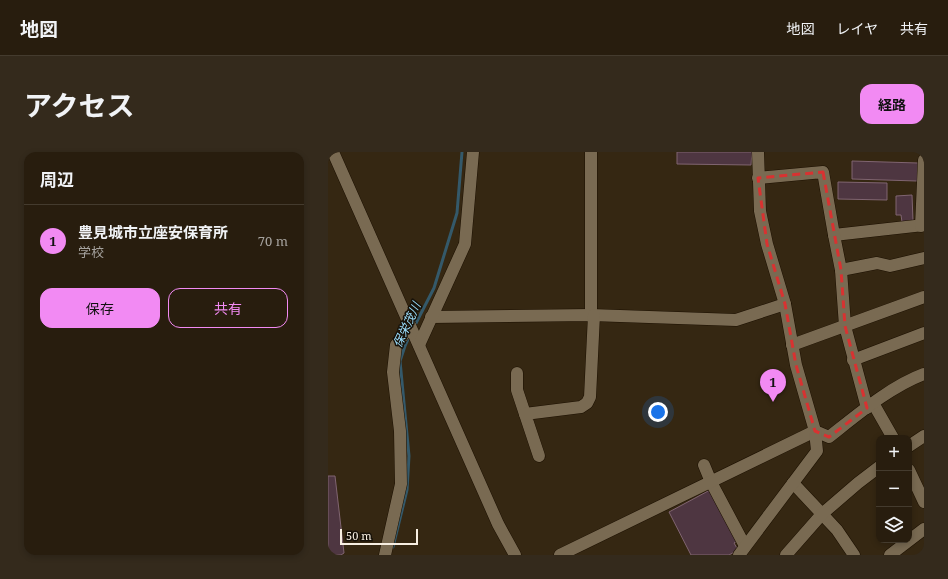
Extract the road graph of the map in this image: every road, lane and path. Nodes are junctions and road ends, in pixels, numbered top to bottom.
1 (333, 152) edge
2 (473, 152) edge
3 (592, 152) edge
4 (758, 152) edge
5 (924, 160) edge
6 (758, 178) junction
7 (922, 225) edge
8 (834, 235) junction
9 (924, 258) edge
10 (841, 270) junction
11 (924, 298) edge
12 (785, 304) junction
13 (592, 315) junction
14 (431, 317) junction
15 (845, 326) junction
16 (924, 333) edge
17 (414, 334) junction
18 (792, 345) junction
19 (853, 360) junction
20 (518, 373) dead end
21 (924, 374) edge
22 (870, 405) junction
23 (525, 414) junction
24 (815, 431) junction
25 (891, 435) edge
26 (924, 436) edge
27 (912, 444) edge
28 (539, 456) dead end
29 (704, 465) dead end
30 (876, 469) edge
31 (909, 471) edge
32 (711, 482) junction
33 (793, 483) junction
34 (924, 502) edge
35 (822, 514) junction
36 (924, 529) edge
37 (742, 551) edge
38 (850, 553) edge
39 (385, 555) edge
40 (515, 555) edge
41 (560, 555) edge
42 (786, 555) edge
43 (890, 555) edge

1 - 17 street
2 - 14 street
3 - 13 street
4 - 6 street
5 - 7 street
6 - 8 street
6 - 12 street
7 - 8 street
8 - 10 street
9 - 10 street
10 - 15 street
11 - 15 street
12 - 13 street
12 - 18 street
13 - 14 street
13 - 23 street
14 - 17 street
15 - 18 street
15 - 19 street
16 - 19 street
17 - 39 street
17 - 40 street
18 - 24 street
19 - 22 street
20 - 23 street
21 - 22 street
22 - 24 street
22 - 25 street
23 - 28 street
24 - 32 street
24 - 33 street
26 - 27 street
29 - 32 street
30 - 35 street
31 - 34 street
32 - 37 street
32 - 41 street
33 - 35 street
33 - 37 street
35 - 38 street
35 - 42 street
36 - 43 street

